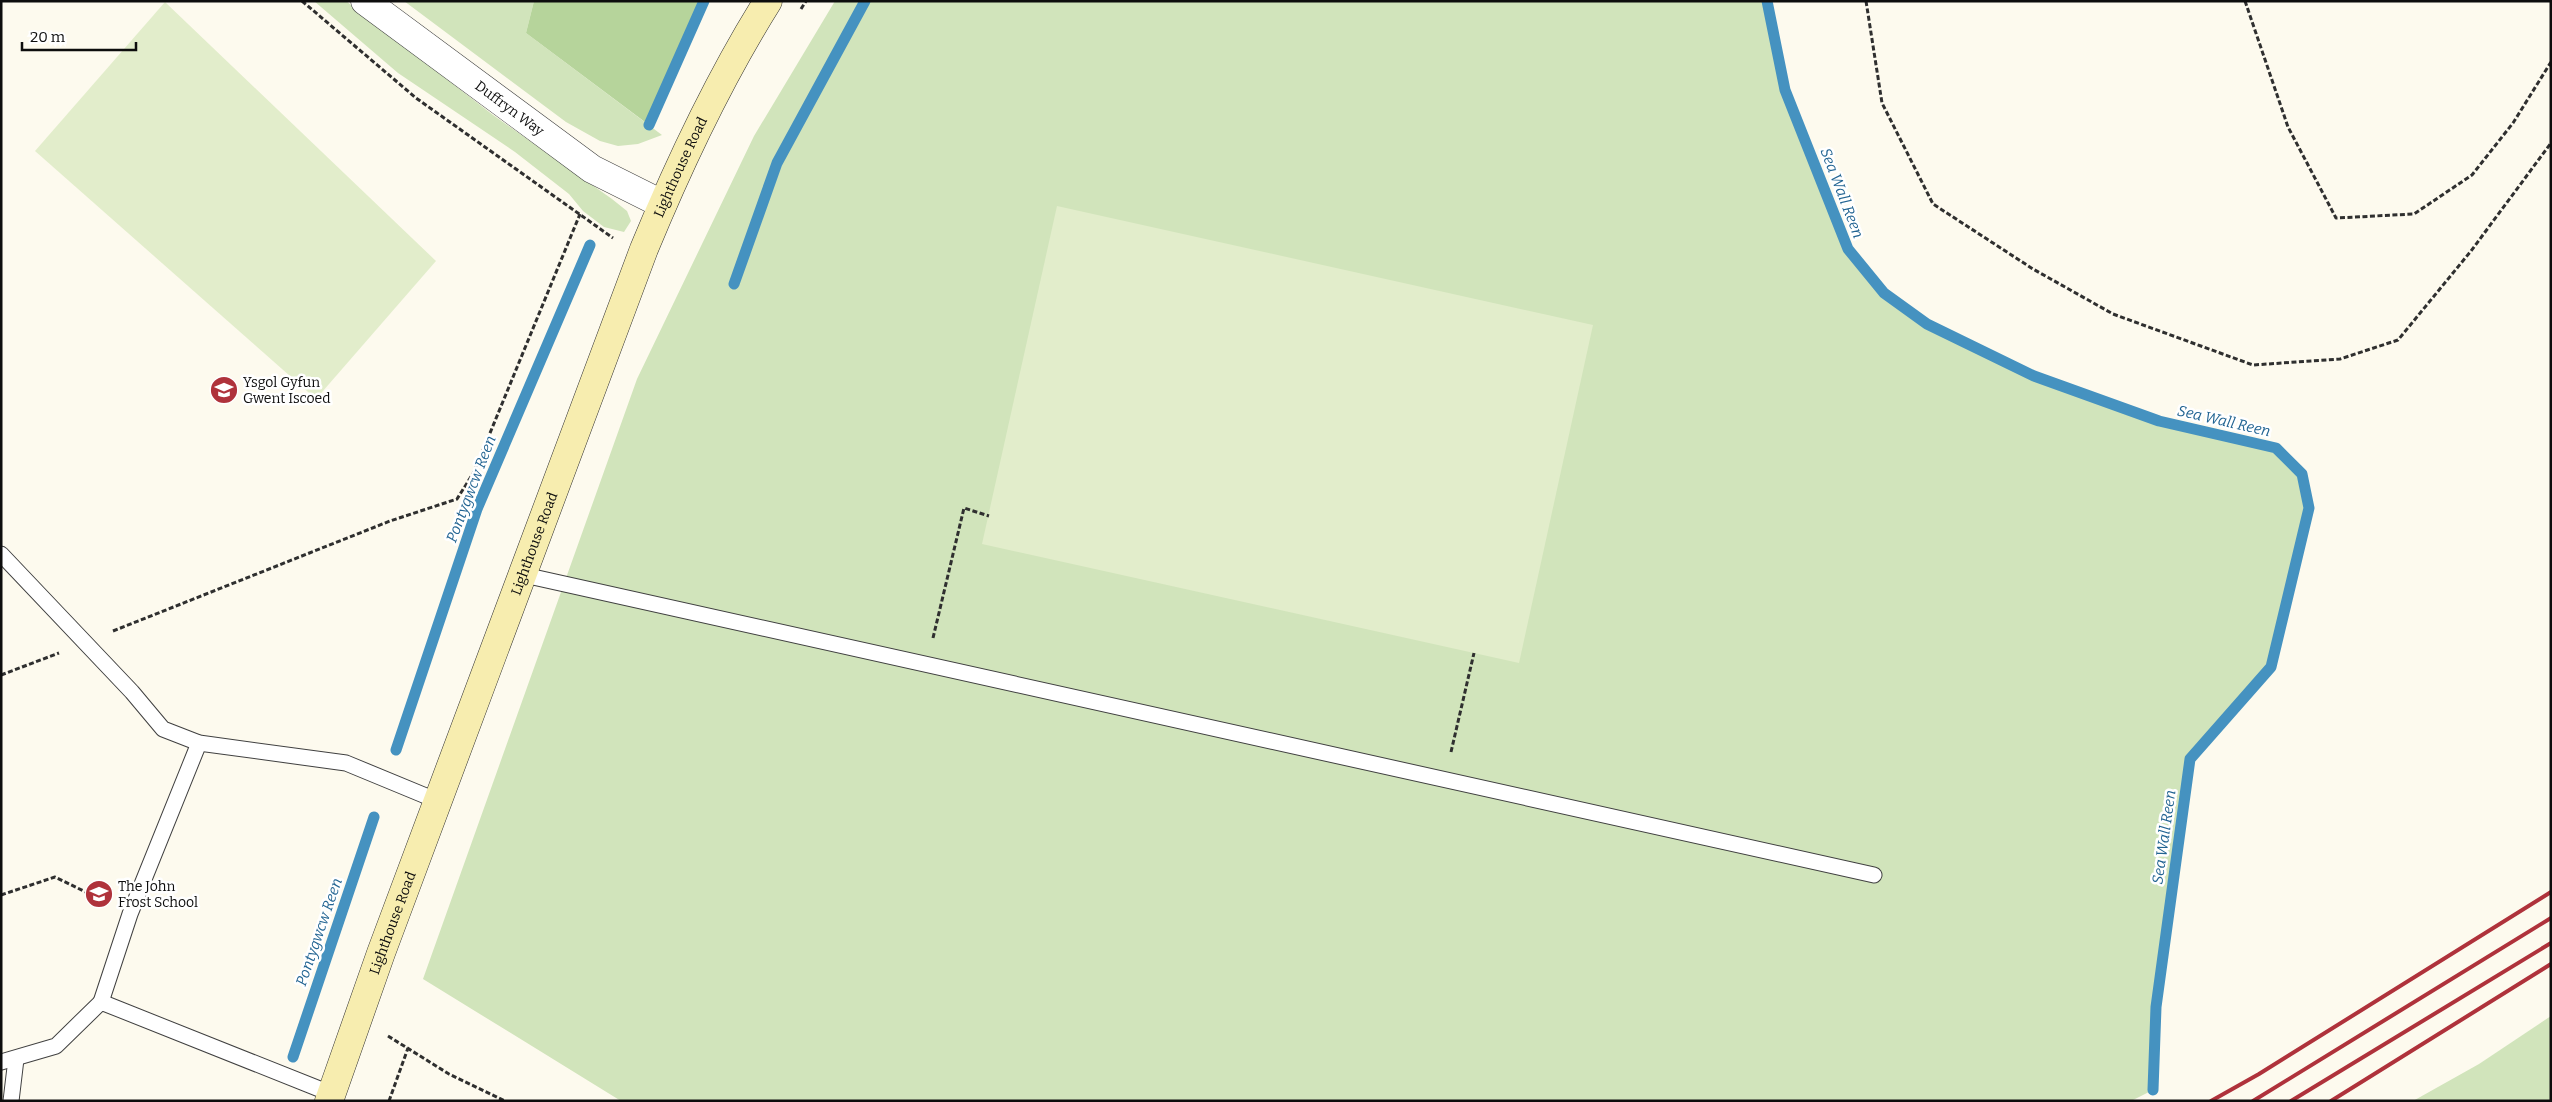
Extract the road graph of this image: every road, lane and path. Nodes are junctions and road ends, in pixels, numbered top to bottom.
1 (302, 1) edge
2 (365, 1) edge
3 (768, 1) edge
4 (1866, 1) edge
5 (2245, 1) edge
6 (2551, 62) edge
7 (2551, 143) edge
8 (662, 204) junction
9 (580, 214) junction
10 (644, 249) junction
11 (989, 516) dead end
12 (1, 554) edge
13 (524, 575) junction
14 (84, 643) junction
15 (1474, 653) dead end
16 (927, 666) junction
17 (1, 675) edge
18 (199, 743) junction
19 (1445, 780) junction
20 (438, 801) junction
21 (1874, 875) dead end
22 (1, 895) edge
23 (130, 914) junction
24 (101, 1002) junction
25 (9, 1060) edge
26 (331, 1098) edge
27 (11, 1101) edge
28 (389, 1101) edge
29 (505, 1101) edge

1 - 9 path
2 - 8 street, Duffryn Way
3 - 8 main road, Lighthouse Road
4 - 7 path
5 - 6 path
8 - 10 main road, Lighthouse Road
9 - 10 path
9 - 14 path
10 - 13 main road, Lighthouse Road
11 - 16 path
12 - 14 lane
13 - 16 lane
13 - 20 main road, Lighthouse Road
14 - 17 path
14 - 18 lane
15 - 19 path
16 - 19 lane
18 - 20 lane
18 - 23 lane
19 - 21 lane
20 - 26 main road, Lighthouse Road
22 - 23 path
23 - 24 lane
24 - 25 lane
24 - 26 lane
25 - 27 lane
28 - 29 path

